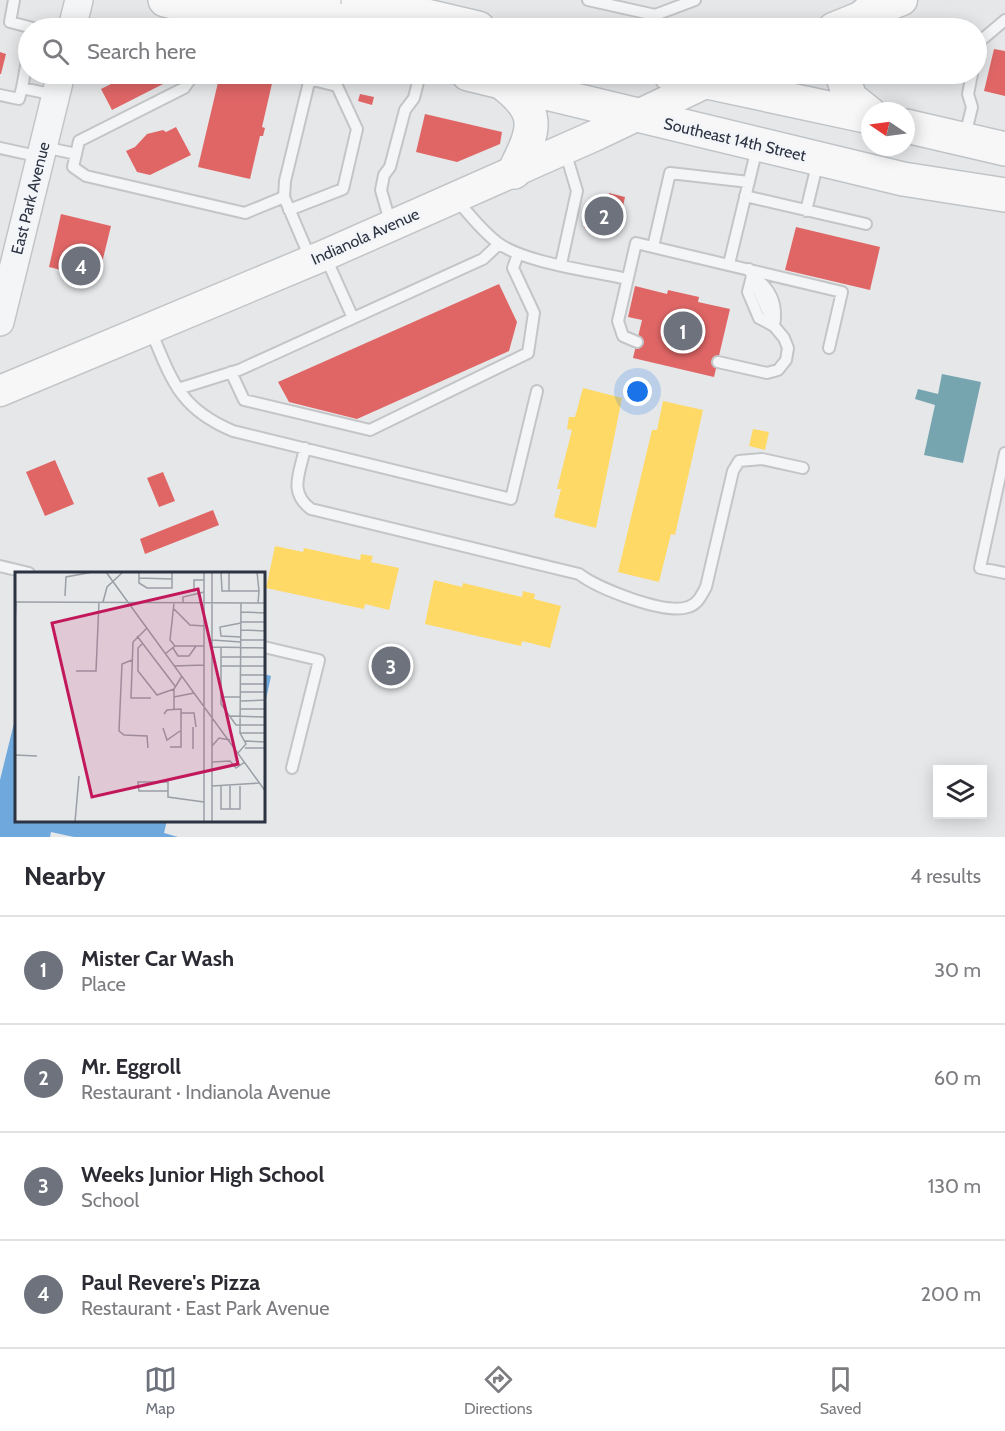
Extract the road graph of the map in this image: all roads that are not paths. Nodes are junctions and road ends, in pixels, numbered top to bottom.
1 (14, 0) edge
2 (79, 0) edge
3 (242, 0) edge
4 (324, 0) edge
5 (358, 0) edge
6 (588, 0) edge
7 (695, 0) edge
8 (902, 0) edge
9 (620, 4) edge
10 (675, 4) edge
11 (189, 7) edge
12 (74, 18) edge
13 (236, 18) edge
14 (427, 18) edge
15 (869, 18) edge
16 (1005, 20) edge
17 (5, 21) edge
18 (987, 35) edge
19 (23, 84) edge
20 (58, 84) edge
21 (187, 84) edge
22 (308, 84) edge
23 (332, 84) edge
24 (418, 84) edge
25 (496, 84) edge
26 (511, 84) edge
27 (704, 84) edge
28 (741, 84) edge
29 (845, 84) edge
30 (970, 84) edge
31 (22, 88) junction
32 (0, 94) edge
33 (861, 108) edge
34 (861, 114) edge
35 (637, 116) junction
36 (915, 128) edge
37 (964, 139) junction
38 (757, 145) junction
39 (0, 148) edge
40 (564, 149) junction
41 (1005, 149) edge
42 (42, 152) junction
43 (76, 154) junction
44 (819, 159) junction
45 (514, 172) junction
46 (749, 182) junction
47 (1005, 195) edge
48 (454, 196) junction
49 (745, 196) junction
50 (284, 197) junction
51 (289, 210) junction
52 (806, 210) junction
53 (866, 224) dead end
54 (391, 225) junction
55 (499, 244) junction
56 (653, 247) junction
57 (518, 254) junction
58 (318, 257) junction
59 (561, 264) junction
60 (729, 264) junction
61 (751, 272) junction
62 (627, 279) junction
63 (353, 318) junction
64 (0, 322) edge
65 (149, 328) junction
66 (638, 342) dead end
67 (829, 348) dead end
68 (718, 362) dead end
69 (231, 372) junction
70 (178, 389) junction
71 (0, 390) edge
72 (537, 391) dead end
73 (305, 448) junction
74 (1005, 453) edge
75 (803, 468) dead end
76 (0, 566) edge
77 (25, 572) edge
78 (1005, 573) edge
79 (266, 647) edge
80 (292, 768) dead end

1 - 17 lane
2 - 12 street
3 - 4 main road
5 - 14 main road
6 - 9 lane
7 - 10 lane
8 - 15 main road
9 - 10 lane
11 - 13 main road
16 - 18 lane
19 - 31 lane
20 - 31 lane
20 - 42 street, East Park Avenue
21 - 43 lane
22 - 50 lane
23 - 51 lane
24 - 54 lane
25 - 45 main road
26 - 35 main road, Southeast 14th Street
27 - 35 main road, Indianola Avenue
28 - 34 main road
29 - 33 main road
30 - 37 lane
31 - 32 lane
35 - 38 main road, Southeast 14th Street
35 - 40 main road, Indianola Avenue
36 - 37 main road
37 - 41 main road
38 - 44 main road, Southeast 14th Street
38 - 46 lane
39 - 42 lane
40 - 45 main road, Indianola Avenue
40 - 59 lane
42 - 43 lane
42 - 64 street, East Park Avenue
43 - 50 lane
44 - 47 main road, Southeast 14th Street
44 - 52 lane
45 - 48 main road, Indianola Avenue
46 - 49 lane
46 - 56 lane
48 - 54 main road, Indianola Avenue
48 - 55 lane
49 - 52 lane
49 - 60 lane
50 - 51 lane
51 - 58 lane
52 - 53 lane
54 - 58 main road, Indianola Avenue
55 - 57 lane
55 - 63 lane
56 - 60 lane
56 - 62 lane
57 - 59 lane
57 - 69 lane
58 - 63 lane
58 - 65 main road, Indianola Avenue
59 - 62 lane
60 - 61 lane
61 - 67 lane
61 - 68 lane
62 - 66 lane
63 - 69 lane
65 - 70 lane
65 - 71 main road, Indianola Avenue
69 - 70 lane
70 - 73 lane
72 - 73 lane
73 - 75 lane
74 - 78 lane
76 - 77 lane
79 - 80 lane

